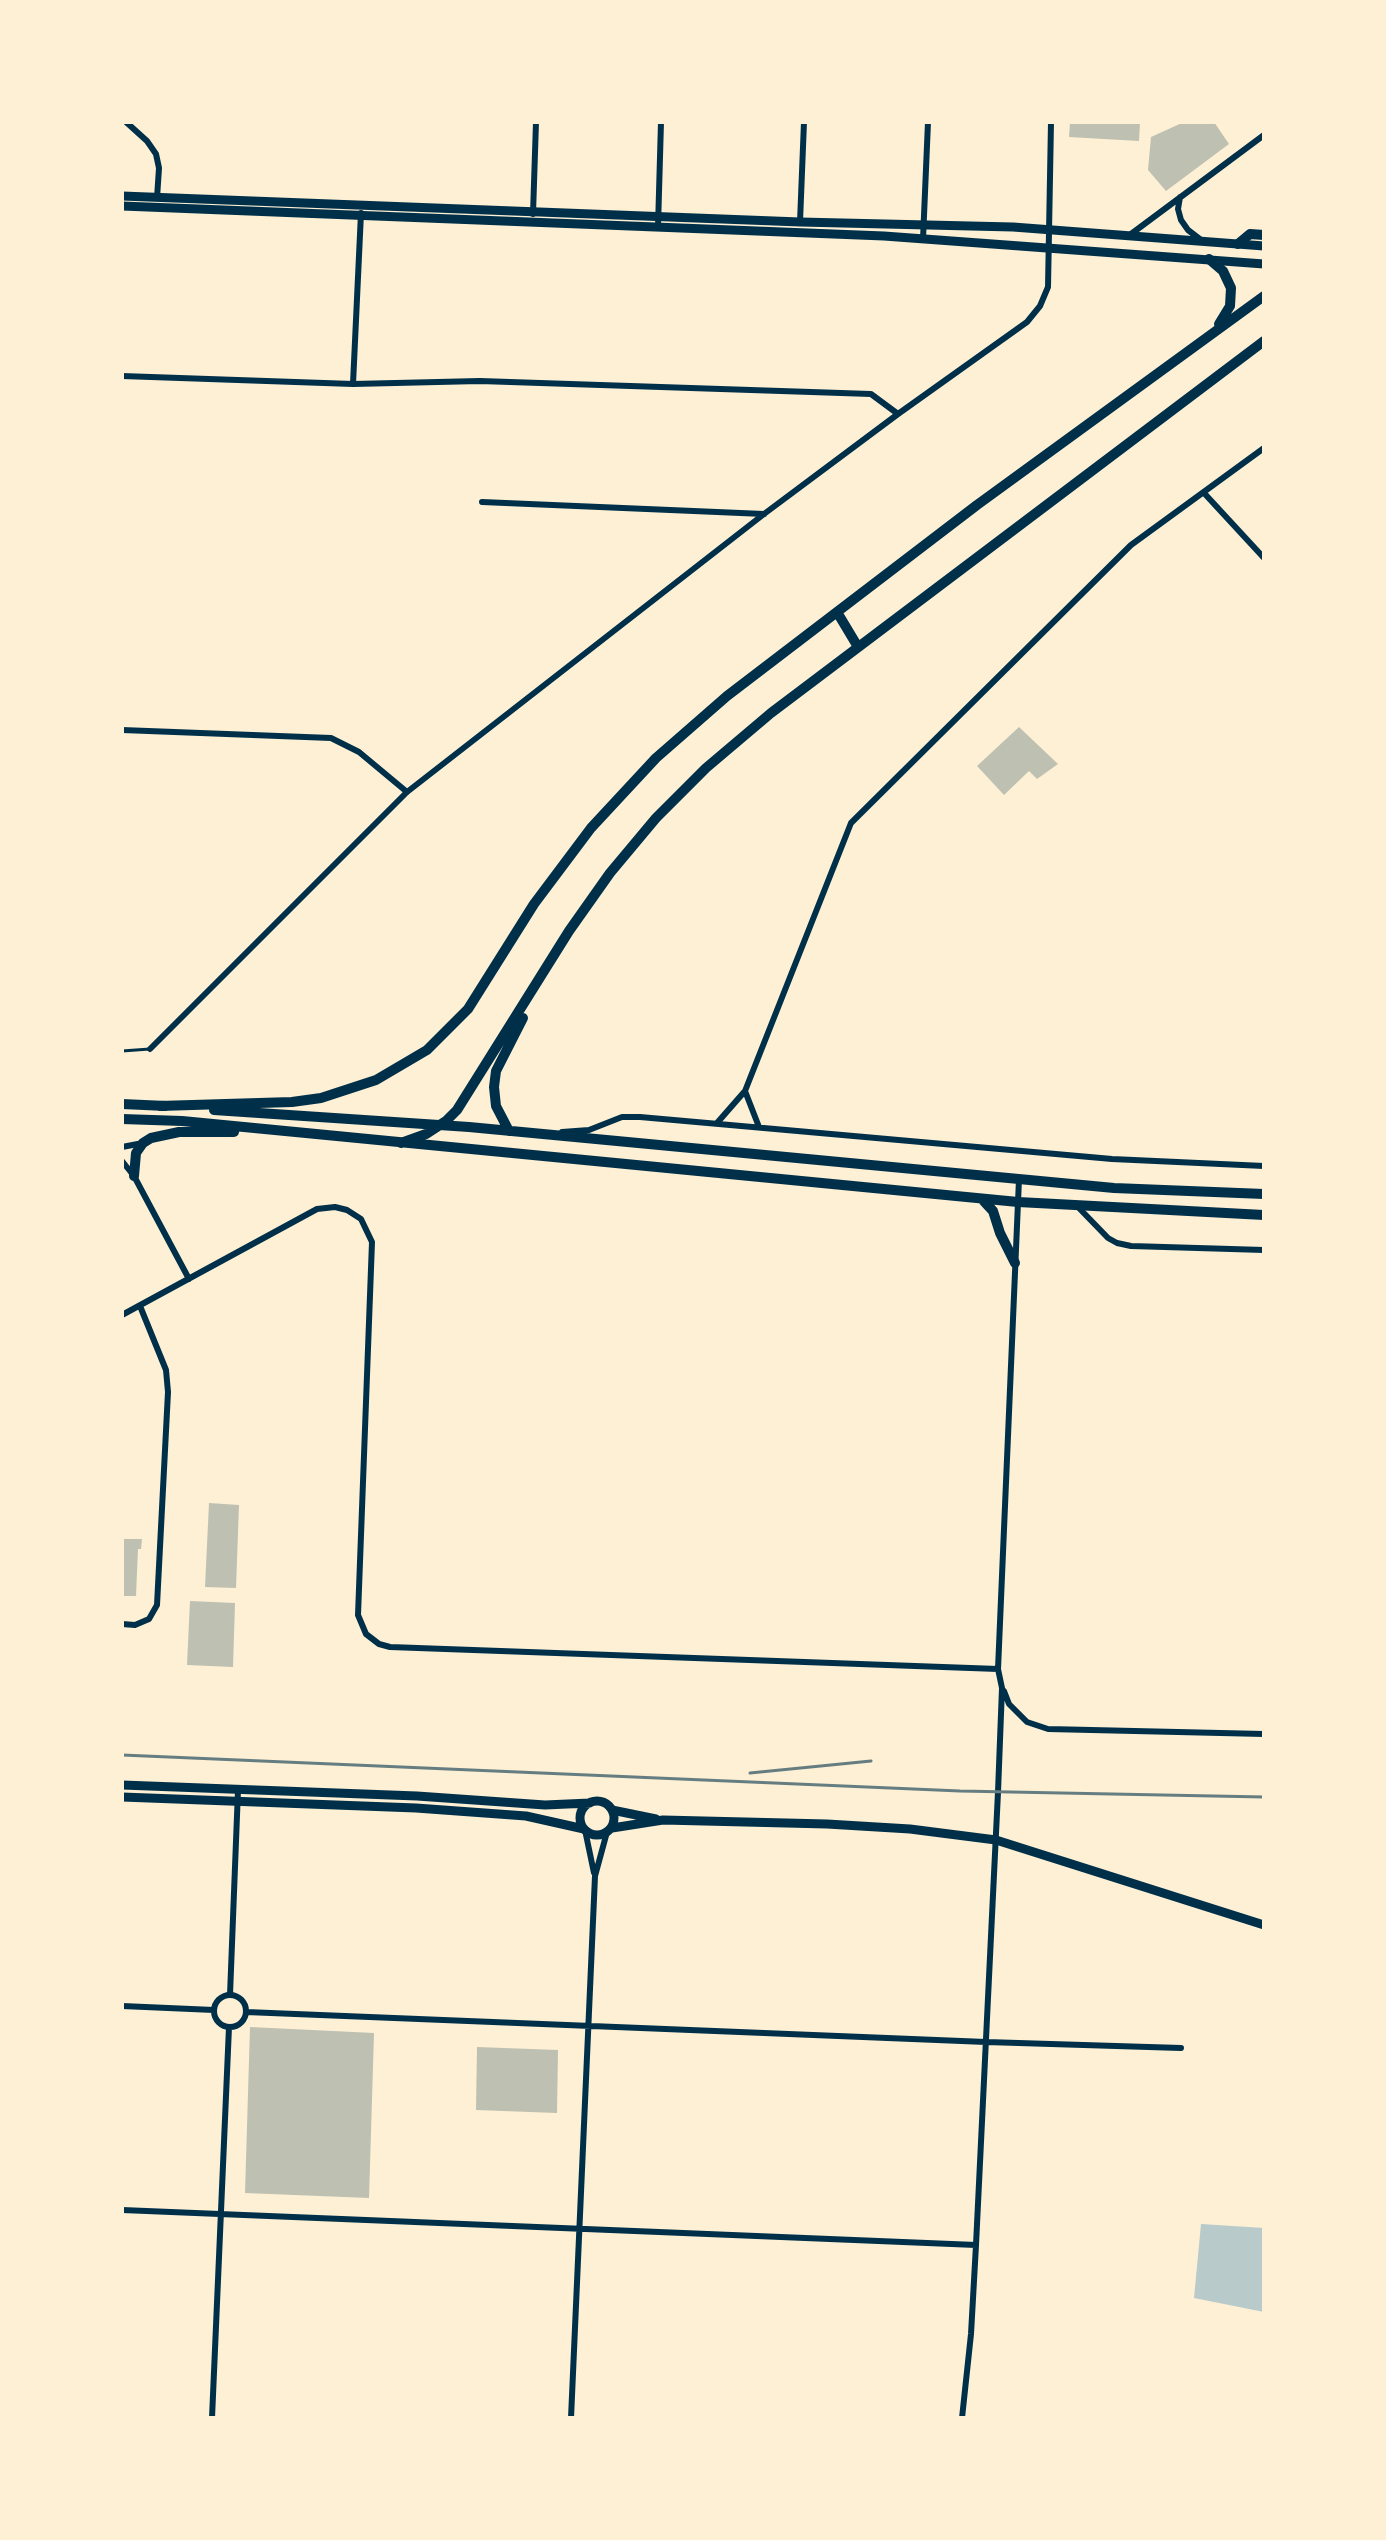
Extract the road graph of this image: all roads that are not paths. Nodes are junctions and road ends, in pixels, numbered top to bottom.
1 (126, 122) edge
2 (536, 122) edge
3 (661, 122) edge
4 (804, 122) edge
5 (928, 122) edge
6 (1051, 122) edge
7 (1264, 135) edge
8 (122, 196) edge
9 (1180, 197) junction
10 (157, 203) junction
11 (122, 206) edge
12 (361, 210) junction
13 (533, 217) junction
14 (658, 222) junction
15 (924, 224) junction
16 (800, 227) junction
17 (1048, 229) junction
18 (1131, 234) junction
19 (1264, 235) edge
20 (923, 239) junction
21 (1201, 240) junction
22 (1238, 244) junction
23 (1264, 246) edge
24 (1049, 247) junction
25 (1209, 259) junction
26 (1264, 264) edge
27 (1264, 296) edge
28 (1217, 329) junction
29 (1264, 341) edge
30 (122, 376) edge
31 (353, 384) junction
32 (898, 414) junction
33 (1264, 448) edge
34 (1204, 493) junction
35 (482, 502) dead end
36 (764, 514) junction
37 (1264, 558) edge
38 (837, 612) junction
39 (858, 647) junction
40 (122, 730) edge
41 (407, 792) junction
42 (549, 966) junction
43 (150, 1049) joint
44 (122, 1051) edge
45 (745, 1091) junction
46 (122, 1104) edge
47 (159, 1106) junction
48 (122, 1119) edge
49 (717, 1123) junction
50 (399, 1124) junction
51 (438, 1127) junction
52 (759, 1127) junction
53 (276, 1131) junction
54 (509, 1131) junction
55 (534, 1134) junction
56 (143, 1143) junction
57 (401, 1143) junction
58 (122, 1147) edge
59 (122, 1161) edge
60 (1264, 1166) edge
61 (134, 1176) junction
62 (1019, 1179) junction
63 (1264, 1194) edge
64 (982, 1199) junction
65 (1018, 1202) junction
66 (1078, 1207) junction
67 (1264, 1215) edge
68 (1264, 1250) edge
69 (1015, 1263) junction
70 (189, 1279) junction
71 (140, 1306) junction
72 (122, 1315) edge
73 (122, 1624) edge
74 (998, 1669) junction
75 (1002, 1688) junction
76 (1264, 1734) edge
77 (122, 1785) edge
78 (238, 1790) junction
79 (122, 1797) edge
80 (238, 1801) junction
81 (590, 1803) junction
82 (612, 1810) junction
83 (663, 1820) junction
84 (584, 1830) junction
85 (610, 1830) junction
86 (996, 1840) junction
87 (595, 1876) junction
88 (1264, 1925) edge
89 (230, 1995) junction
90 (122, 2006) edge
91 (214, 2010) junction
92 (246, 2012) junction
93 (588, 2026) junction
94 (229, 2027) junction
95 (986, 2042) junction
96 (1181, 2048) dead end
97 (122, 2210) edge
98 (221, 2214) junction
99 (580, 2228) junction
100 (976, 2245) junction
101 (212, 2418) edge
102 (571, 2418) edge
103 (962, 2418) edge

1 - 10 street
2 - 13 street
3 - 14 street
4 - 16 street
5 - 15 street
6 - 17 street
7 - 9 street
8 - 10 main road
9 - 18 street
9 - 21 street
10 - 11 main road
10 - 12 main road
12 - 13 main road
12 - 31 street
13 - 14 main road
14 - 16 main road
15 - 16 main road
15 - 17 main road
15 - 20 street
16 - 20 main road
17 - 18 main road
17 - 24 street
18 - 21 main road
19 - 22 main road
20 - 24 main road
21 - 22 main road
22 - 23 main road
24 - 25 main road
24 - 32 street
25 - 26 main road
25 - 28 main road
27 - 28 main road
28 - 38 main road
29 - 39 main road
30 - 31 street
31 - 32 street
32 - 36 street
33 - 34 street
34 - 37 street
34 - 45 street
35 - 36 street
36 - 41 street
38 - 39 main road
38 - 47 main road
39 - 42 main road
40 - 41 street
41 - 43 street
42 - 51 main road
42 - 54 main road
43 - 44 lane
45 - 49 street
45 - 52 street
46 - 47 main road
47 - 50 main road
48 - 53 main road
49 - 52 street
49 - 55 street
50 - 51 main road
50 - 57 main road
51 - 54 main road
51 - 57 main road
52 - 60 street
53 - 56 main road
53 - 57 main road
54 - 55 main road
55 - 62 main road
56 - 58 street
56 - 61 main road
57 - 64 main road
59 - 61 street
61 - 70 street
62 - 63 main road
62 - 65 street
64 - 65 main road
64 - 69 main road
65 - 66 main road
65 - 69 street
66 - 67 main road
66 - 68 street
69 - 74 street
70 - 71 street
70 - 74 street
71 - 72 street
71 - 73 street
74 - 75 street
75 - 76 street
75 - 86 street
77 - 78 main road
78 - 80 street
78 - 81 main road
79 - 80 main road
80 - 84 main road
80 - 89 street
81 - 82 main road
81 - 84 main road
82 - 83 main road
82 - 85 main road
83 - 85 main road
83 - 86 main road
84 - 85 main road
84 - 87 street
85 - 87 street
86 - 88 main road
86 - 95 street
87 - 93 street
89 - 91 street
89 - 92 street
90 - 91 street
91 - 94 street
92 - 93 street
92 - 94 street
93 - 95 street
93 - 99 street
94 - 98 street
95 - 96 street
95 - 100 street
97 - 98 street
98 - 99 street
98 - 101 street
99 - 100 street
99 - 102 street
100 - 103 street

